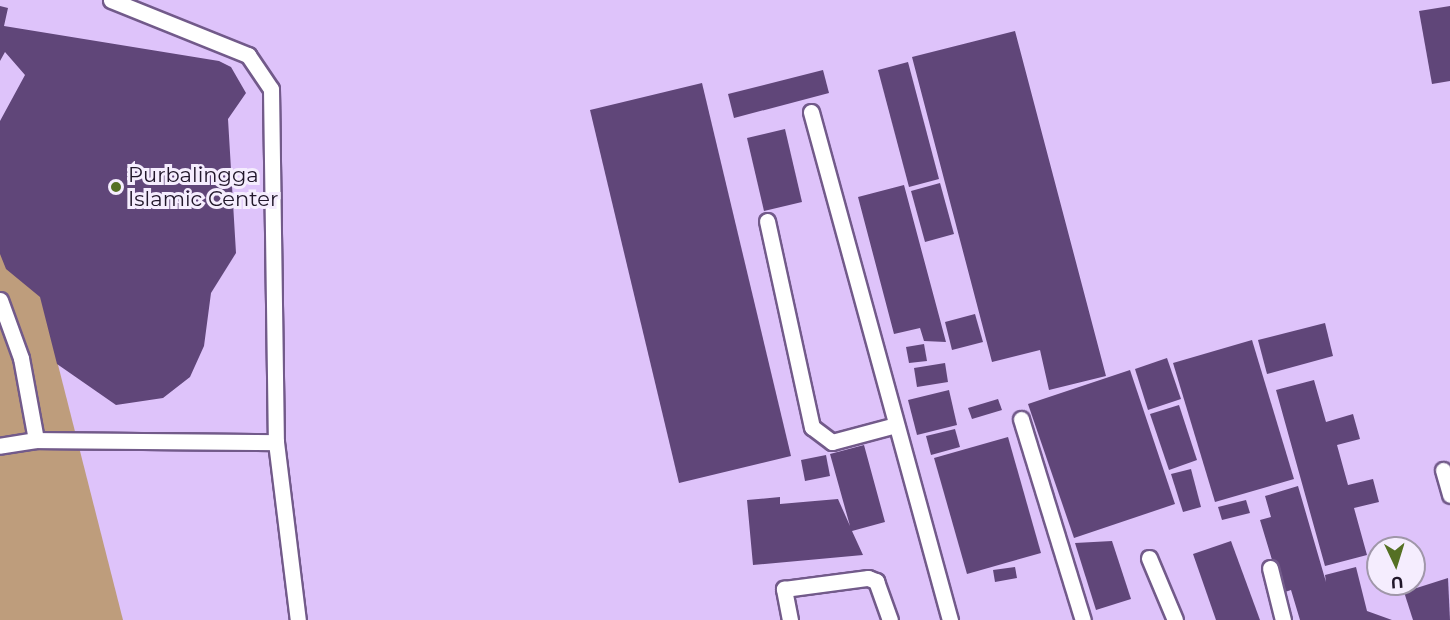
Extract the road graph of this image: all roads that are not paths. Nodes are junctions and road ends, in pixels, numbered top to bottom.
1 (111, 0) edge
2 (811, 112) dead end
3 (767, 221) dead end
4 (0, 300) edge
5 (1021, 419) dead end
6 (896, 425) junction
7 (36, 440) junction
8 (276, 442) junction
9 (0, 446) edge
10 (1443, 470) dead end
11 (1450, 495) edge
12 (1149, 558) dead end
13 (1270, 568) dead end
14 (298, 620) edge
15 (790, 620) edge
16 (890, 620) edge
17 (950, 620) edge
18 (1083, 620) edge
19 (1175, 620) edge
20 (1283, 620) edge

1 - 8 lane
2 - 6 lane
3 - 6 lane
4 - 7 lane
5 - 18 lane
6 - 17 lane
7 - 8 lane
7 - 9 lane
8 - 14 lane
10 - 11 lane
12 - 19 lane
13 - 20 lane
15 - 16 lane

